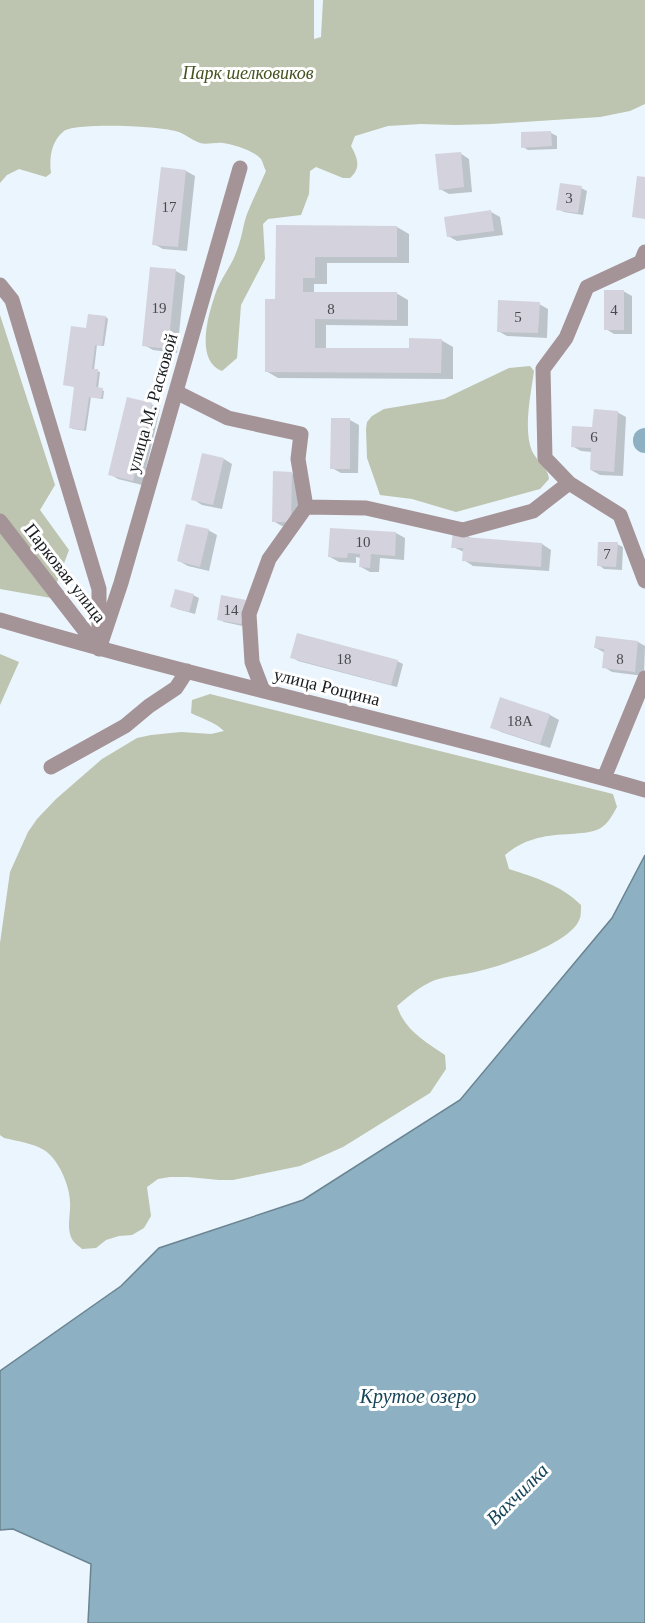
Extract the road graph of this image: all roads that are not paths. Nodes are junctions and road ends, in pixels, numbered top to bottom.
1 (240, 168) dead end
2 (645, 252) edge
3 (0, 285) edge
4 (176, 392) junction
5 (568, 483) junction
6 (306, 507) junction
7 (0, 521) edge
8 (645, 581) edge
9 (121, 583) junction
10 (99, 589) junction
11 (0, 620) edge
12 (99, 649) junction
13 (187, 671) junction
14 (645, 678) edge
15 (263, 691) junction
16 (51, 767) dead end
17 (603, 778) junction
18 (645, 790) edge

1 - 4 street, улица М. Расковой
2 - 5 street
3 - 10 street
4 - 6 street
4 - 9 street, улица М. Расковой
5 - 6 street
5 - 8 street
6 - 15 street
7 - 12 street, Парковая улица
9 - 10 street
9 - 12 street, улица М. Расковой
10 - 12 street
11 - 12 street, улица Рощина
12 - 13 street, улица Рощина
13 - 15 street, улица Рощина
13 - 16 street
14 - 17 street
15 - 17 street, улица Рощина
17 - 18 street, улица Рощина

